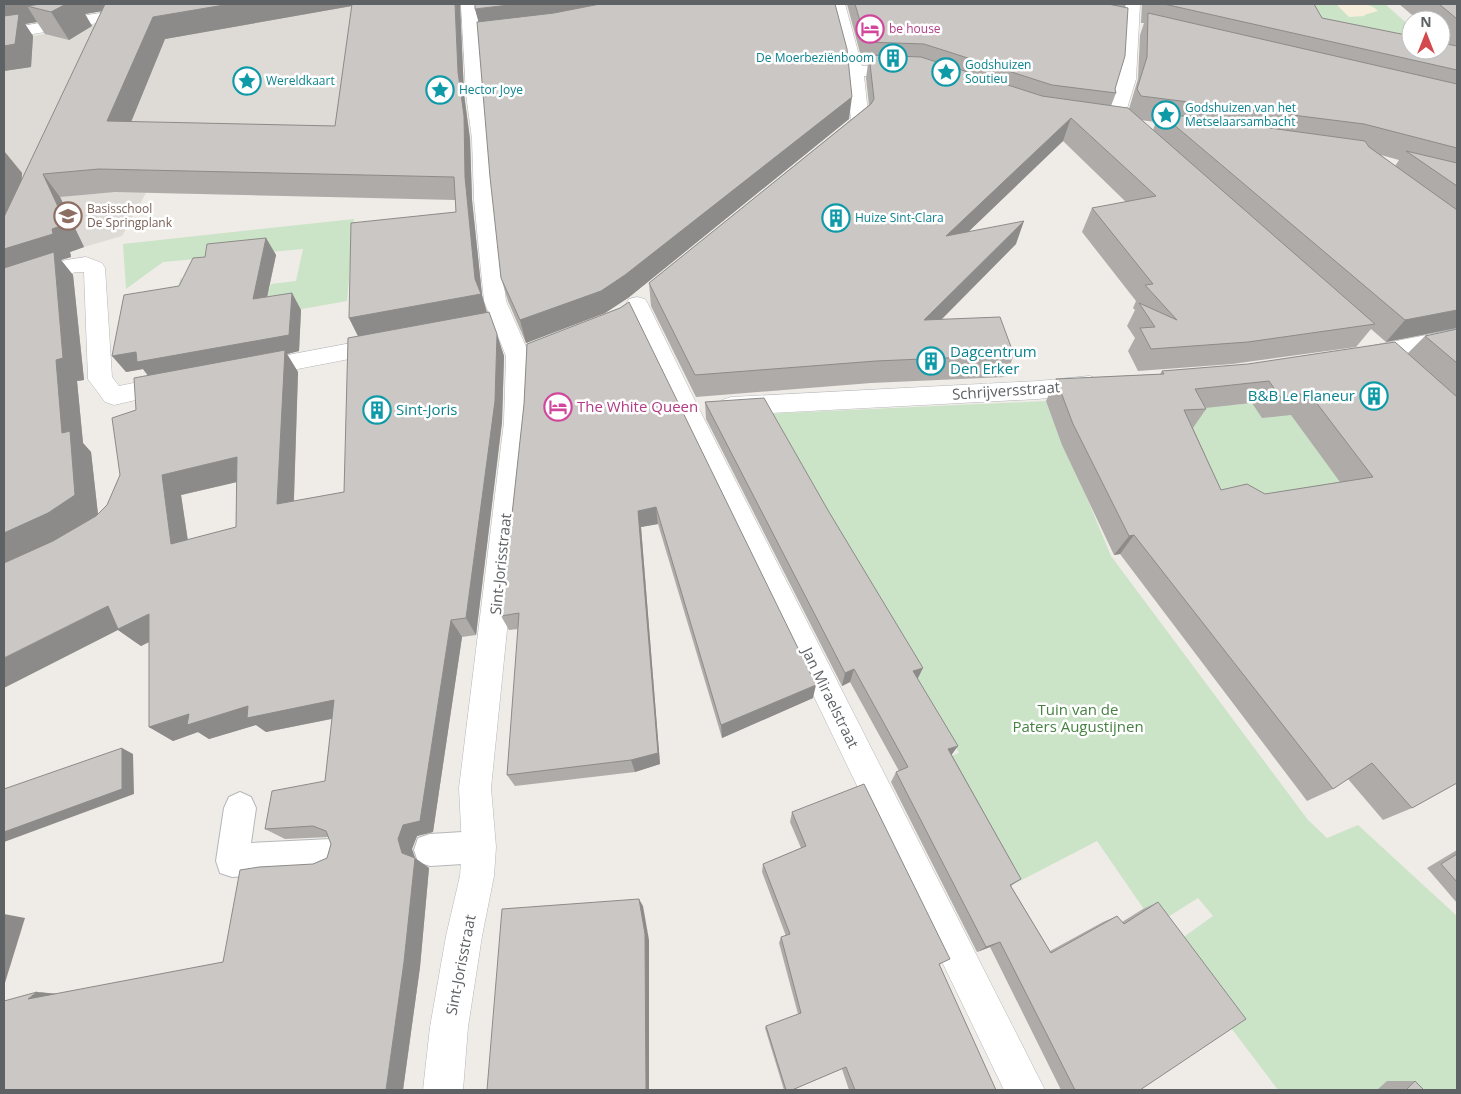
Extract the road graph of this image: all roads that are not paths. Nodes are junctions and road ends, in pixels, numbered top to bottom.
1 (180, 4) edge
2 (469, 4) edge
3 (837, 4) edge
4 (1132, 4) edge
5 (1124, 25) junction
6 (1148, 31) edge
7 (4, 34) edge
8 (490, 37) edge
9 (472, 39) junction
10 (855, 71) junction
11 (919, 73) edge
12 (1151, 138) edge
13 (824, 151) edge
14 (4, 288) edge
15 (637, 304) dead end
16 (1360, 334) edge
17 (1457, 337) edge
18 (407, 341) edge
19 (1382, 353) junction
20 (1345, 358) edge
21 (1403, 371) edge
22 (234, 373) edge
23 (196, 380) edge
24 (1115, 383) edge
25 (687, 409) junction
26 (240, 808) dead end
27 (479, 848) junction
28 (430, 850) dead end
29 (331, 855) edge
30 (443, 1090) edge
31 (1025, 1090) edge

1 - 7 street
2 - 9 street, Sint-Jorisstraat
3 - 10 street
4 - 5 street
5 - 6 street
5 - 12 street
8 - 9 street
9 - 27 street, Sint-Jorisstraat
10 - 11 street
10 - 13 street
14 - 23 street
15 - 25 street, Jan Miraelstraat
16 - 19 street
17 - 19 street
18 - 22 street
19 - 20 street
19 - 21 street
24 - 25 street, Schrijversstraat
25 - 31 street, Jan Miraelstraat
26 - 29 lane
27 - 28 lane
27 - 30 street, Sint-Jorisstraat

